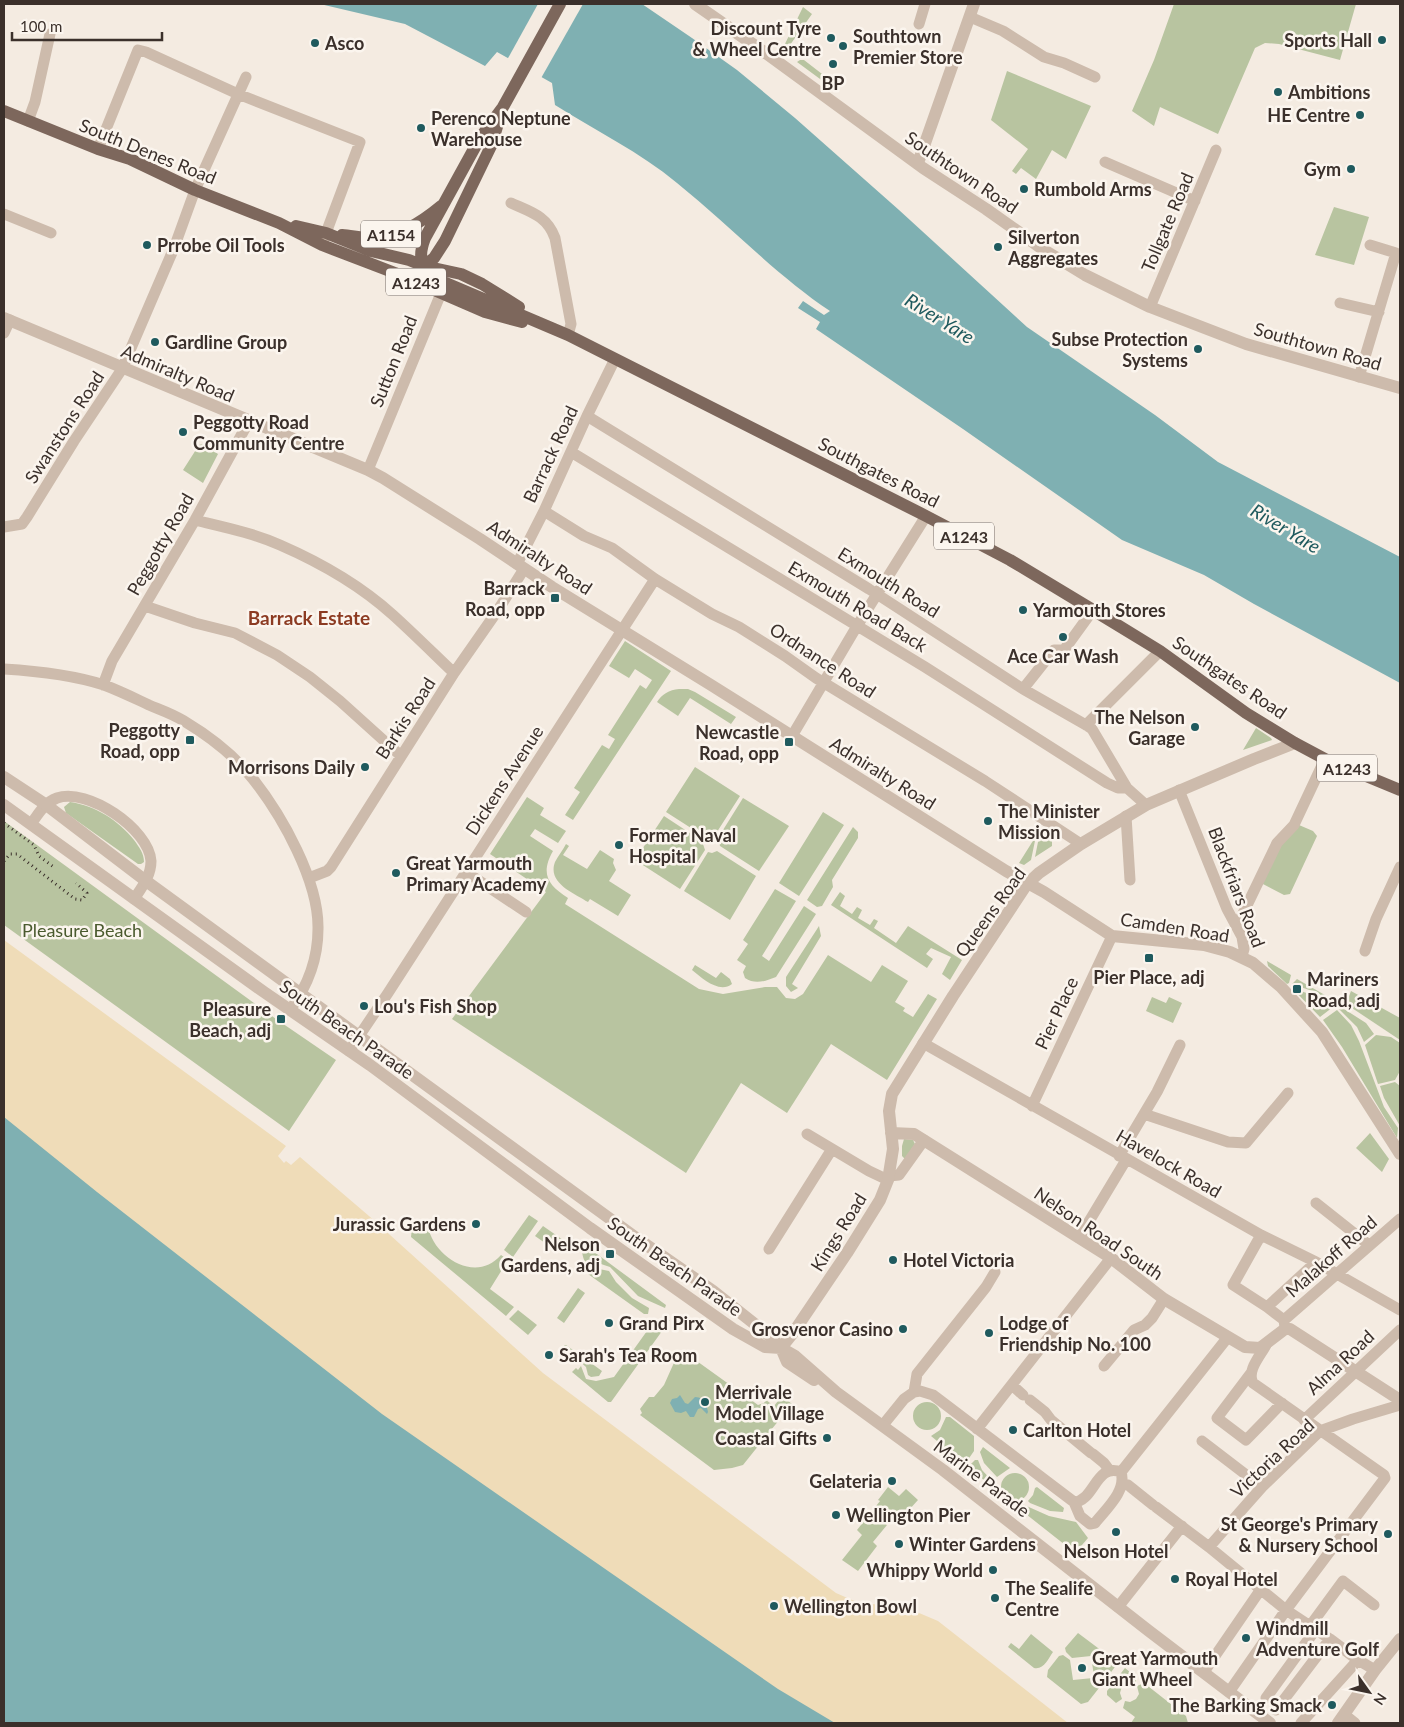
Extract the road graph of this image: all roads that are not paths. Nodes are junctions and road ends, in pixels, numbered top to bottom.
1 (560, 4) edge
2 (695, 4) edge
3 (925, 4) edge
4 (974, 4) edge
5 (709, 8) edge
6 (970, 17) junction
7 (918, 24) dead end
8 (50, 34) dead end
9 (246, 77) dead end
10 (1096, 77) dead end
11 (238, 94) junction
12 (503, 107) junction
13 (4, 111) edge
14 (28, 121) junction
15 (98, 149) junction
16 (1216, 150) dead end
17 (1105, 162) dead end
18 (918, 164) junction
19 (195, 190) junction
20 (1195, 200) junction
21 (446, 201) junction
22 (510, 203) dead end
23 (4, 214) edge
24 (51, 233) dead end
25 (324, 239) junction
26 (445, 241) junction
27 (1370, 245) dead end
28 (424, 266) junction
29 (395, 273) junction
30 (445, 278) junction
31 (1340, 302) dead end
32 (1150, 307) junction
33 (1379, 312) junction
34 (7, 319) edge
35 (4, 333) edge
36 (563, 333) junction
37 (615, 359) junction
38 (122, 369) junction
39 (1359, 377) junction
40 (1400, 388) edge
41 (586, 416) junction
42 (249, 421) junction
43 (571, 452) junction
44 (368, 470) junction
45 (544, 511) junction
46 (926, 516) junction
47 (195, 520) junction
48 (4, 527) edge
49 (521, 566) junction
50 (655, 578) junction
51 (877, 594) junction
52 (145, 606) junction
53 (1093, 610) junction
54 (856, 626) junction
55 (623, 630) junction
56 (1160, 651) junction
57 (4, 669) edge
58 (454, 673) junction
59 (824, 683) junction
60 (103, 685) junction
61 (1023, 689) junction
62 (1086, 724) junction
63 (792, 736) junction
64 (1295, 743) junction
65 (401, 756) junction
66 (1325, 759) junction
67 (4, 777) edge
68 (1127, 788) junction
69 (1179, 790) junction
70 (1400, 790) edge
71 (45, 804) junction
72 (4, 805) edge
73 (1146, 805) junction
74 (1126, 816) junction
75 (31, 824) junction
76 (1081, 844) junction
77 (1400, 867) edge
78 (466, 872) junction
79 (309, 878) junction
80 (1130, 880) dead end
81 (146, 881) junction
82 (1027, 884) junction
83 (134, 899) junction
84 (526, 912) dead end
85 (1237, 926) junction
86 (1112, 936) junction
87 (1365, 951) dead end
88 (1242, 956) junction
89 (301, 994) junction
90 (290, 1010) junction
91 (360, 1036) junction
92 (923, 1043) junction
93 (1180, 1045) dead end
94 (349, 1051) junction
95 (1288, 1093) dead end
96 (1032, 1106) junction
97 (1144, 1114) junction
98 (807, 1134) dead end
99 (891, 1134) junction
100 (924, 1140) junction
101 (832, 1150) junction
102 (1399, 1150) edge
103 (1122, 1158) junction
104 (889, 1178) junction
105 (1316, 1203) dead end
106 (1400, 1219) edge
107 (1261, 1235) junction
108 (1079, 1238) junction
109 (1369, 1246) junction
110 (769, 1249) dead end
111 (1111, 1258) junction
112 (1316, 1262) junction
113 (995, 1272) dead end
114 (1337, 1274) junction
115 (1164, 1299) junction
116 (1267, 1307) junction
117 (1400, 1310) edge
118 (1284, 1325) junction
119 (1400, 1330) edge
120 (1228, 1337) junction
121 (1266, 1345) junction
122 (781, 1348) junction
123 (1104, 1366) dead end
124 (1356, 1371) junction
125 (1251, 1373) junction
126 (1012, 1385) junction
127 (914, 1392) junction
128 (1400, 1400) edge
129 (1282, 1403) junction
130 (1400, 1405) edge
131 (1304, 1420) junction
132 (883, 1425) junction
133 (978, 1429) junction
134 (1320, 1431) junction
135 (1202, 1440) dead end
136 (1115, 1472) junction
137 (1122, 1484) junction
138 (1262, 1487) junction
139 (1074, 1502) junction
140 (1182, 1526) junction
141 (1209, 1547) junction
142 (1261, 1589) junction
143 (1374, 1605) dead end
144 (1118, 1607) junction
145 (1286, 1610) junction
146 (1313, 1628) junction
147 (1330, 1639) junction
148 (1400, 1639) edge
149 (1358, 1660) junction
150 (1375, 1670) junction
151 (1204, 1672) junction
152 (1229, 1692) junction
153 (1266, 1698) dead end
154 (1276, 1710) dead end
155 (1341, 1719) edge
156 (1270, 1723) edge
157 (1301, 1723) edge
158 (1355, 1723) edge

1 - 12 main road, A1154
2 - 5 street, Southtown Road
3 - 7 street
4 - 6 street
5 - 18 street, Southtown Road
6 - 10 street
6 - 18 street
8 - 14 street
9 - 11 street, Swanstons Road
11 - 15 street
11 - 19 street, Swanstons Road
11 - 25 street
12 - 21 main road, A1154
12 - 26 main road, A1154
13 - 14 main road, South Denes Road / A1243
14 - 15 main road, South Denes Road / A1243
15 - 19 main road, South Denes Road / A1243
16 - 20 street, Tollgate Road
17 - 20 street
18 - 32 street, Southtown Road
19 - 25 main road, South Denes Road / A1243
19 - 38 street, Swanstons Road
20 - 32 street, Tollgate Road
21 - 25 main road, A1154
21 - 28 main road, A1154
22 - 36 street
23 - 24 street
25 - 28 main road, South Denes Road / A1243
25 - 29 main road, South Denes Road / A1243
26 - 28 main road, A1154
26 - 30 main road, A1154
27 - 33 street
28 - 29 main road, A1243
28 - 30 main road, South Denes Road / A1243
29 - 30 main road, South Denes Road / A1243
30 - 36 main road, South Denes Road / A1243
30 - 36 main road, South Denes Road / A1243
30 - 44 street, Sutton Road
31 - 33 street
32 - 39 street, Southtown Road
33 - 39 street
34 - 35 street
34 - 38 street, Admiralty Road
36 - 37 main road, South Denes Road / A1243
37 - 41 street, Barrack Road
37 - 46 main road, Southgates Road / A1243
38 - 42 street, Admiralty Road
38 - 48 street, Swanstons Road
39 - 40 street, Southtown Road
41 - 43 street, Barrack Road
41 - 51 street, Exmouth Road
42 - 44 street, Admiralty Road
42 - 47 street, Peggotty Road
43 - 45 street, Barrack Road
43 - 54 street, Exmouth Road Back
44 - 49 street, Admiralty Road
45 - 49 street, Barrack Road
45 - 50 street, Ordnance Road
46 - 51 street
46 - 53 main road, Southgates Road / A1243
47 - 52 street, Peggotty Road
47 - 58 street
49 - 55 street, Admiralty Road
49 - 58 street, Barkis Road
50 - 55 street, Dickens Avenue
50 - 59 street, Ordnance Road
51 - 54 street
51 - 61 street, Exmouth Road
52 - 60 street, Peggotty Road
52 - 65 street
53 - 56 main road, Southgates Road / A1243
53 - 61 street
54 - 59 street
54 - 68 street, Exmouth Road Back
55 - 63 street, Admiralty Road
55 - 78 street, Dickens Avenue
56 - 62 street
56 - 64 main road, Southgates Road / A1243
57 - 60 street
58 - 65 street, Barkis Road
59 - 63 street
59 - 76 street, Ordnance Road
60 - 79 street
61 - 62 street, Exmouth Road
62 - 68 street, Exmouth Road
63 - 82 street, Admiralty Road
64 - 66 main road, A1243
64 - 69 street, Queens Road
65 - 79 street, Barkis Road
66 - 70 main road, A1243
66 - 85 street
67 - 71 street, South Beach Parade
68 - 73 street, Exmouth Road
69 - 73 street, Queens Road
69 - 85 street, Blackfriars Road
71 - 75 street
71 - 81 street, South Beach Parade
71 - 81 street
72 - 75 street, South Beach Parade
73 - 74 street, Queens Road
74 - 76 street, Queens Road
74 - 80 street
75 - 83 street, South Beach Parade
76 - 82 street, Queens Road
77 - 87 street
78 - 84 street
78 - 91 street, Dickens Avenue
79 - 89 street
81 - 83 street
81 - 89 street, South Beach Parade
82 - 86 street, Camden Road
82 - 92 street, Queens Road
83 - 90 street, South Beach Parade
85 - 88 street, Blackfriars Road
86 - 88 street, Camden Road
86 - 96 street, Pier Place
88 - 102 street, Blackfriars Road
89 - 90 street
89 - 91 street, South Beach Parade
90 - 94 street, South Beach Parade
91 - 94 street, Dickens Avenue
91 - 122 street, South Beach Parade
92 - 96 street, Havelock Road
92 - 99 street, Queens Road
93 - 97 street
94 - 122 street, South Beach Parade
95 - 97 street
96 - 103 street, Havelock Road
97 - 103 street
98 - 101 street
99 - 100 street, Nelson Road South
99 - 104 street, Queens Road
100 - 104 street
100 - 108 street, Nelson Road South
101 - 104 street
101 - 110 street
103 - 107 street, Havelock Road
103 - 108 street
104 - 122 street, Kings Road
105 - 109 street
106 - 109 street, Malakoff Road
107 - 112 street, Havelock Road
107 - 116 street
108 - 111 street, Nelson Road South
109 - 114 street, Malakoff Road
111 - 115 street, Nelson Road South
111 - 126 street
112 - 114 street, Havelock Road
112 - 116 street
113 - 127 street
114 - 117 street, Havelock Road
114 - 118 street, Malakoff Road
115 - 120 street, Nelson Road South
115 - 123 street
116 - 118 street
118 - 121 street
118 - 124 street
119 - 124 street, Alma Road
120 - 121 street, Nelson Road South
120 - 136 street
121 - 125 street
122 - 132 street, Marine Parade
124 - 128 street
124 - 131 street, Alma Road
125 - 129 street
125 - 129 street
126 - 133 street
126 - 136 street
127 - 132 street
127 - 133 street
129 - 131 street
130 - 134 street, Victoria Road
131 - 134 street
132 - 144 street, Marine Parade
133 - 139 street
134 - 138 street, Victoria Road
134 - 145 street
135 - 138 street
136 - 137 street
136 - 139 street
137 - 139 street
137 - 140 street
138 - 141 street, Victoria Road
140 - 141 street
140 - 144 street
141 - 142 street
142 - 145 street
142 - 151 street
143 - 146 street
144 - 151 street, Marine Parade
145 - 146 street
145 - 152 street
146 - 147 street
146 - 153 street
147 - 149 street
147 - 154 street
148 - 150 street
149 - 150 street
149 - 157 street
150 - 155 street
151 - 152 street, Marine Parade
152 - 156 street, Marine Parade
155 - 158 street

